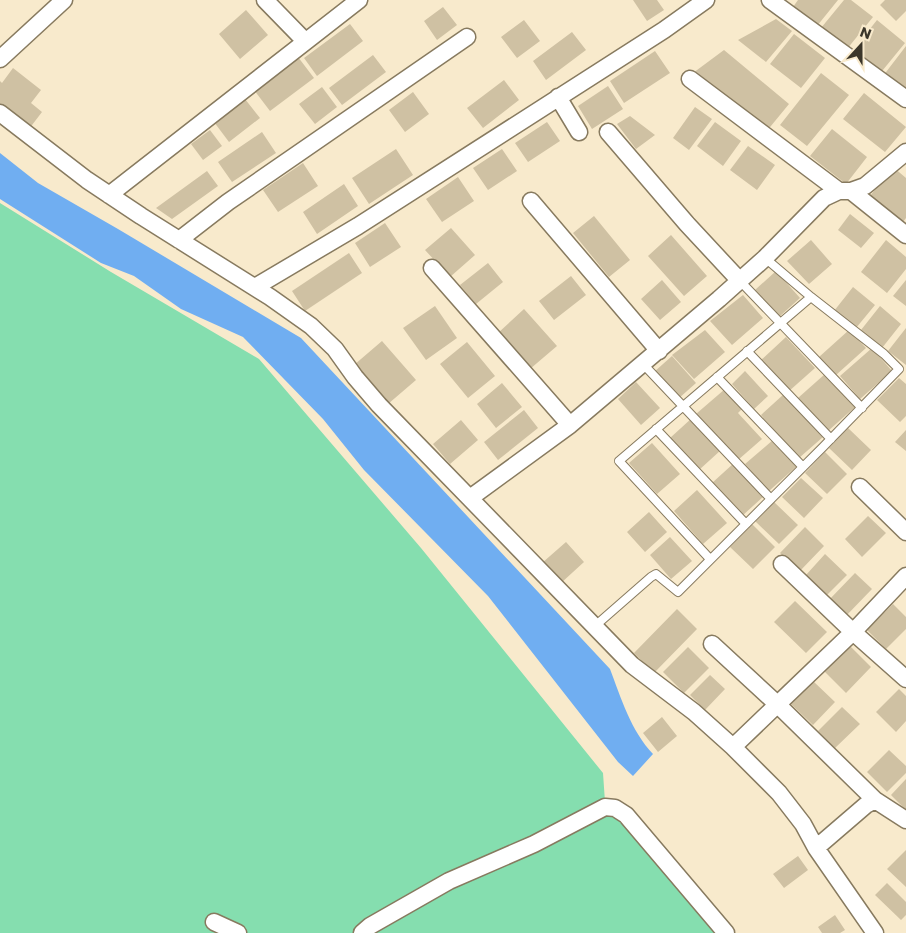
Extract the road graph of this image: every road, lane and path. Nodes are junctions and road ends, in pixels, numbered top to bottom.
1 (64, 0) edge
2 (265, 0) edge
3 (359, 0) edge
4 (706, 0) edge
5 (770, 0) edge
6 (466, 37) dead end
7 (305, 41) junction
8 (0, 59) edge
9 (690, 79) dead end
10 (558, 97) junction
11 (906, 99) edge
12 (0, 113) edge
13 (579, 132) dead end
14 (608, 132) dead end
15 (906, 152) edge
16 (845, 191) junction
17 (109, 194) junction
18 (531, 201) dead end
19 (906, 234) edge
20 (178, 240) junction
21 (765, 258) junction
22 (432, 268) dead end
23 (740, 281) junction
24 (255, 287) junction
25 (811, 298) junction
26 (780, 322) junction
27 (659, 350) junction
28 (747, 351) junction
29 (643, 364) junction
30 (717, 377) junction
31 (683, 406) junction
32 (862, 408) junction
33 (570, 425) junction
34 (656, 429) junction
35 (831, 439) junction
36 (803, 467) junction
37 (860, 486) dead end
38 (470, 498) junction
39 (772, 498) junction
40 (746, 524) junction
41 (906, 532) edge
42 (710, 559) junction
43 (782, 564) dead end
44 (906, 576) edge
45 (595, 626) junction
46 (853, 632) junction
47 (712, 644) dead end
48 (906, 679) edge
49 (777, 704) junction
50 (733, 747) junction
51 (875, 800) junction
52 (906, 820) edge
53 (816, 848) junction
54 (214, 922) dead end
55 (238, 933) edge
56 (362, 933) edge
57 (726, 933) edge
58 (875, 933) edge

1 - 8 street
2 - 7 street
3 - 7 street
4 - 10 street
5 - 11 street
6 - 20 street
7 - 17 street
9 - 16 street
10 - 13 street
10 - 24 street
12 - 17 street
14 - 23 street
15 - 16 street
16 - 19 street
16 - 21 street
17 - 20 street
18 - 27 street
20 - 24 street
21 - 23 street
21 - 25 lane
22 - 33 street
23 - 26 lane
23 - 27 street
24 - 38 street
25 - 26 lane
25 - 32 lane
26 - 28 lane
26 - 32 lane
27 - 29 street
28 - 30 lane
28 - 35 lane
29 - 31 lane
29 - 33 street
30 - 31 lane
30 - 36 lane
31 - 34 lane
31 - 39 lane
32 - 35 lane
33 - 38 street
34 - 40 lane
34 - 42 lane
35 - 36 lane
36 - 39 lane
37 - 41 street
38 - 45 street
39 - 40 lane
40 - 42 lane
42 - 45 lane
43 - 46 street
44 - 46 street
45 - 50 street
46 - 48 street
46 - 49 street
47 - 49 street
49 - 50 street
49 - 51 street
50 - 53 street
51 - 52 street
51 - 53 street
53 - 58 street
54 - 55 street
56 - 57 street

